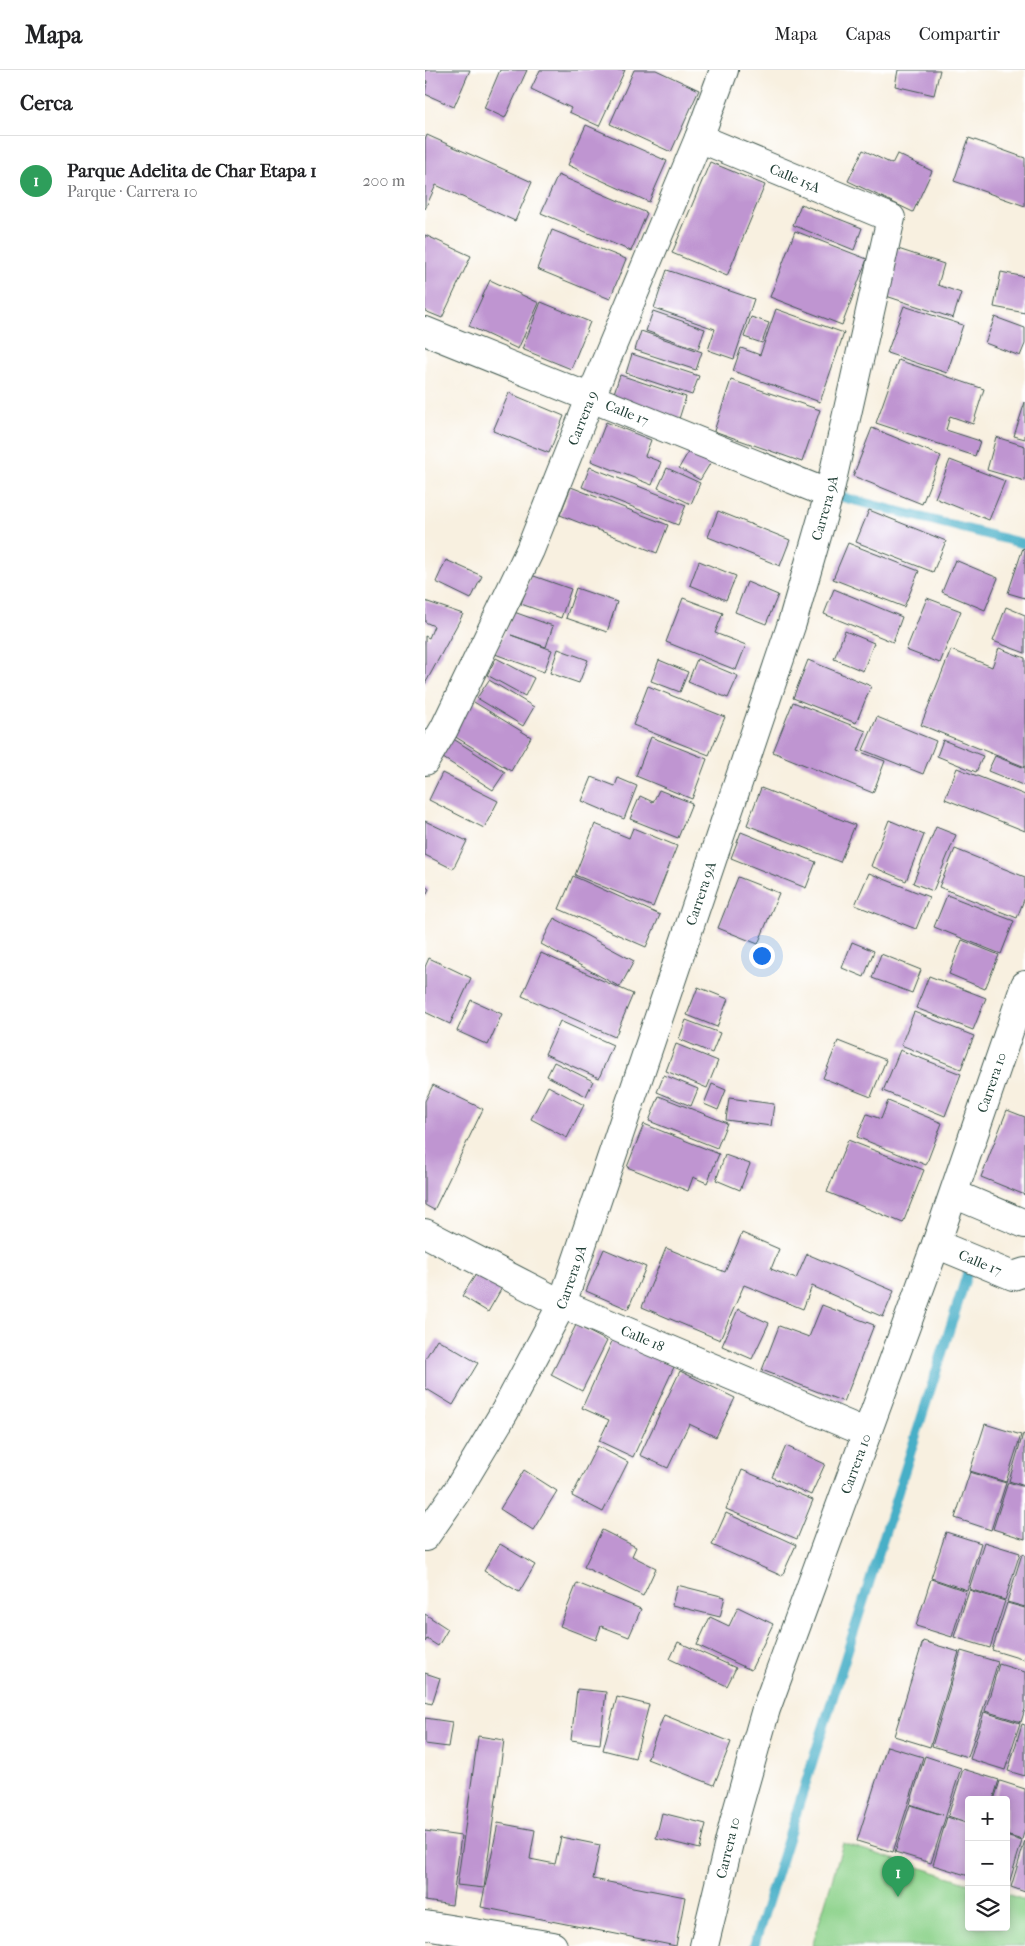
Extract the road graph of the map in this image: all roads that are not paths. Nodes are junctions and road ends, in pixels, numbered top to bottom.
1 (719, 72) edge
2 (699, 138) junction
3 (891, 218) joint
4 (425, 330) edge
5 (590, 399) junction
6 (829, 494) junction
7 (425, 761) edge
8 (1025, 985) edge
9 (953, 1194) junction
10 (1025, 1224) edge
11 (425, 1233) edge
12 (936, 1244) junction
13 (1025, 1272) edge
14 (562, 1304) junction
15 (867, 1433) junction
16 (425, 1537) edge
17 (425, 1925) edge
18 (553, 1946) edge
19 (704, 1946) edge

1 - 2 street, Carrera 9
2 - 3 street, Calle 15A
2 - 5 street, Carrera 9
3 - 6 street, Carrera 9A
4 - 5 street, Calle 17
5 - 6 street, Calle 17
5 - 7 street, Carrera 9
6 - 14 street, Carrera 9A
8 - 9 street, Carrera 10
9 - 10 street
9 - 12 street, Carrera 10
11 - 14 street, Calle 18
12 - 13 street, Calle 17
12 - 15 street, Carrera 10
14 - 15 street, Calle 18
14 - 16 street, Carrera 9A
15 - 19 street, Carrera 10
17 - 18 street

